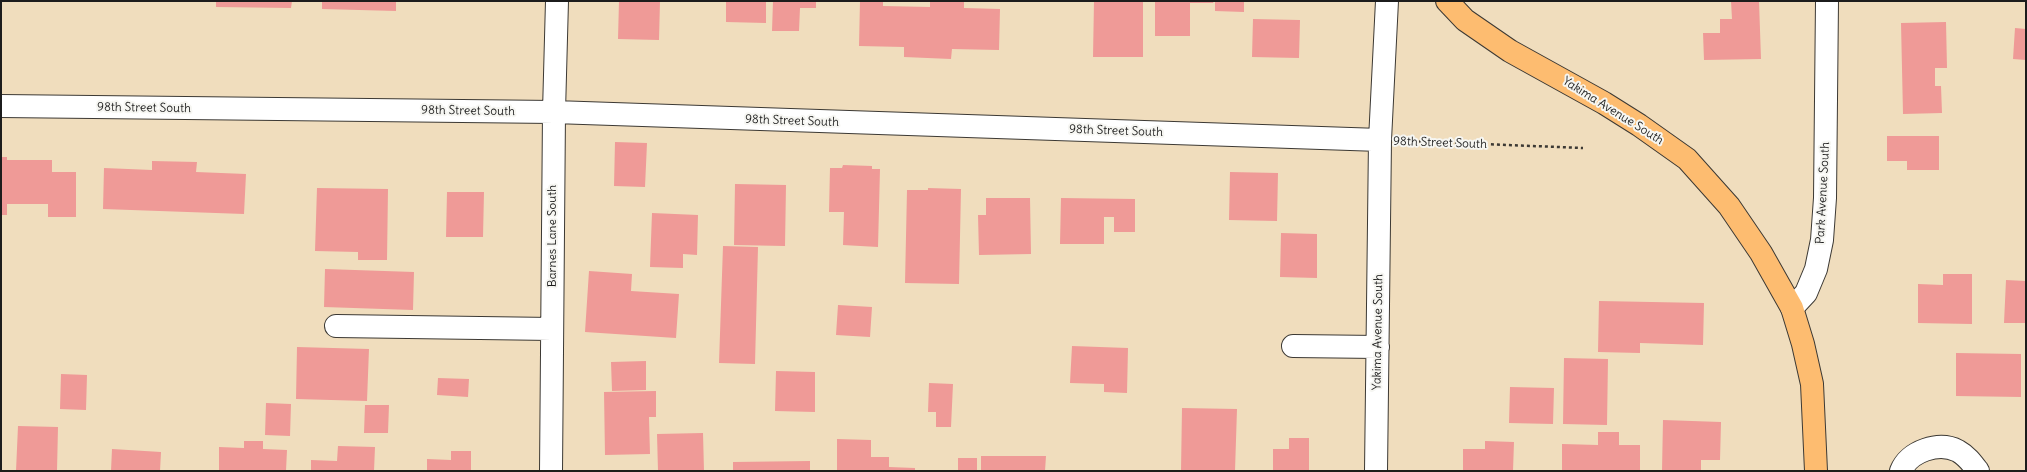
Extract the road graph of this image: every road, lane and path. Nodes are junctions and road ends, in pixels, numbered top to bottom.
1 (557, 1) edge
2 (1387, 1) edge
3 (1448, 1) edge
4 (1827, 1) edge
5 (1, 106) edge
6 (554, 112) junction
7 (1380, 140) junction
8 (1583, 148) dead end
9 (1792, 308) junction
10 (336, 326) dead end
11 (552, 329) junction
12 (1294, 346) dead end
13 (1378, 346) junction
14 (550, 471) edge
15 (1376, 471) edge
16 (1816, 471) edge
17 (1901, 471) edge
18 (1978, 471) edge

1 - 6 street, Barnes Lane South
2 - 7 street, Yakima Avenue South
3 - 9 main road, Yakima Avenue South
4 - 9 street, Park Avenue South
5 - 6 street, 98th Street South
6 - 7 street, 98th Street South
6 - 11 street, Barnes Lane South
7 - 8 path, 98th Street South
7 - 13 street, Yakima Avenue South
9 - 16 main road
10 - 11 street
11 - 14 street, Barnes Lane South
12 - 13 street
13 - 15 street, Yakima Avenue South
17 - 18 street

